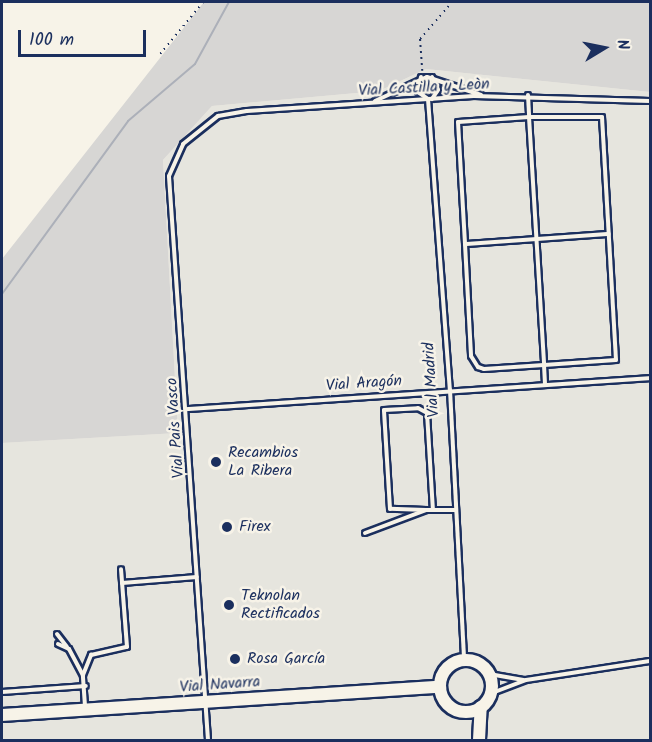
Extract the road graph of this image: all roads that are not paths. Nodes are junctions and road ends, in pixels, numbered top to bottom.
1 (422, 76) junction
2 (432, 77) junction
3 (528, 95) junction
4 (484, 96) junction
5 (430, 99) junction
6 (651, 101) edge
7 (369, 103) junction
8 (529, 117) junction
9 (201, 124) joint
10 (609, 234) junction
11 (536, 240) junction
12 (465, 244) junction
13 (544, 365) junction
14 (651, 378) edge
15 (545, 385) junction
16 (450, 390) junction
17 (187, 409) junction
18 (426, 510) junction
19 (433, 510) junction
20 (456, 510) junction
21 (365, 533) dead end
22 (121, 569) dead end
23 (198, 577) junction
24 (122, 583) junction
25 (57, 634) dead end
26 (58, 644) dead end
27 (67, 647) junction
28 (464, 659) junction
29 (651, 661) edge
30 (489, 674) junction
31 (82, 675) junction
32 (526, 680) junction
33 (86, 686) junction
34 (440, 687) junction
35 (2, 692) edge
36 (492, 693) junction
37 (205, 703) junction
38 (480, 707) junction
39 (84, 710) junction
40 (459, 710) junction
41 (2, 715) edge
42 (479, 739) edge
43 (207, 741) edge

1 - 2 lane
1 - 5 lane
1 - 7 lane
2 - 4 lane
2 - 5 lane
3 - 4 lane, Vial Castilla y Leòn
3 - 6 lane, Vial Castilla y Leòn
3 - 8 lane
4 - 5 lane, Vial Castilla y Leòn
5 - 7 lane, Vial Castilla y Leòn
5 - 16 lane, Vial Madrid
7 - 9 lane, Vial Castilla y Leòn
8 - 10 lane
8 - 11 lane
8 - 12 lane
9 - 17 lane, Vial Pais Vasco
10 - 11 lane
10 - 13 lane
11 - 12 lane
11 - 13 lane
12 - 13 lane
13 - 15 lane
14 - 15 lane, Vial Aragón
15 - 16 lane, Vial Aragón
16 - 17 lane, Vial Aragón
16 - 20 lane, Vial Madrid
17 - 23 lane, Vial Pais Vasco
18 - 19 lane
18 - 19 lane
18 - 21 lane
19 - 20 lane
20 - 28 lane, Vial Madrid
22 - 24 lane
23 - 24 lane
23 - 37 lane, Vial Pais Vasco
24 - 31 lane
25 - 27 lane
26 - 27 lane
27 - 31 lane
28 - 30 street
28 - 34 street
29 - 32 lane
30 - 32 lane
30 - 36 street
31 - 33 lane
32 - 36 lane
33 - 35 lane
33 - 39 lane
34 - 37 street, Vial Navarra
34 - 40 street
36 - 38 street
37 - 39 street, Vial Navarra
37 - 43 lane, Vial Pais Vasco
38 - 40 street
38 - 42 street
39 - 41 street, Vial Navarra
40 - 42 street

